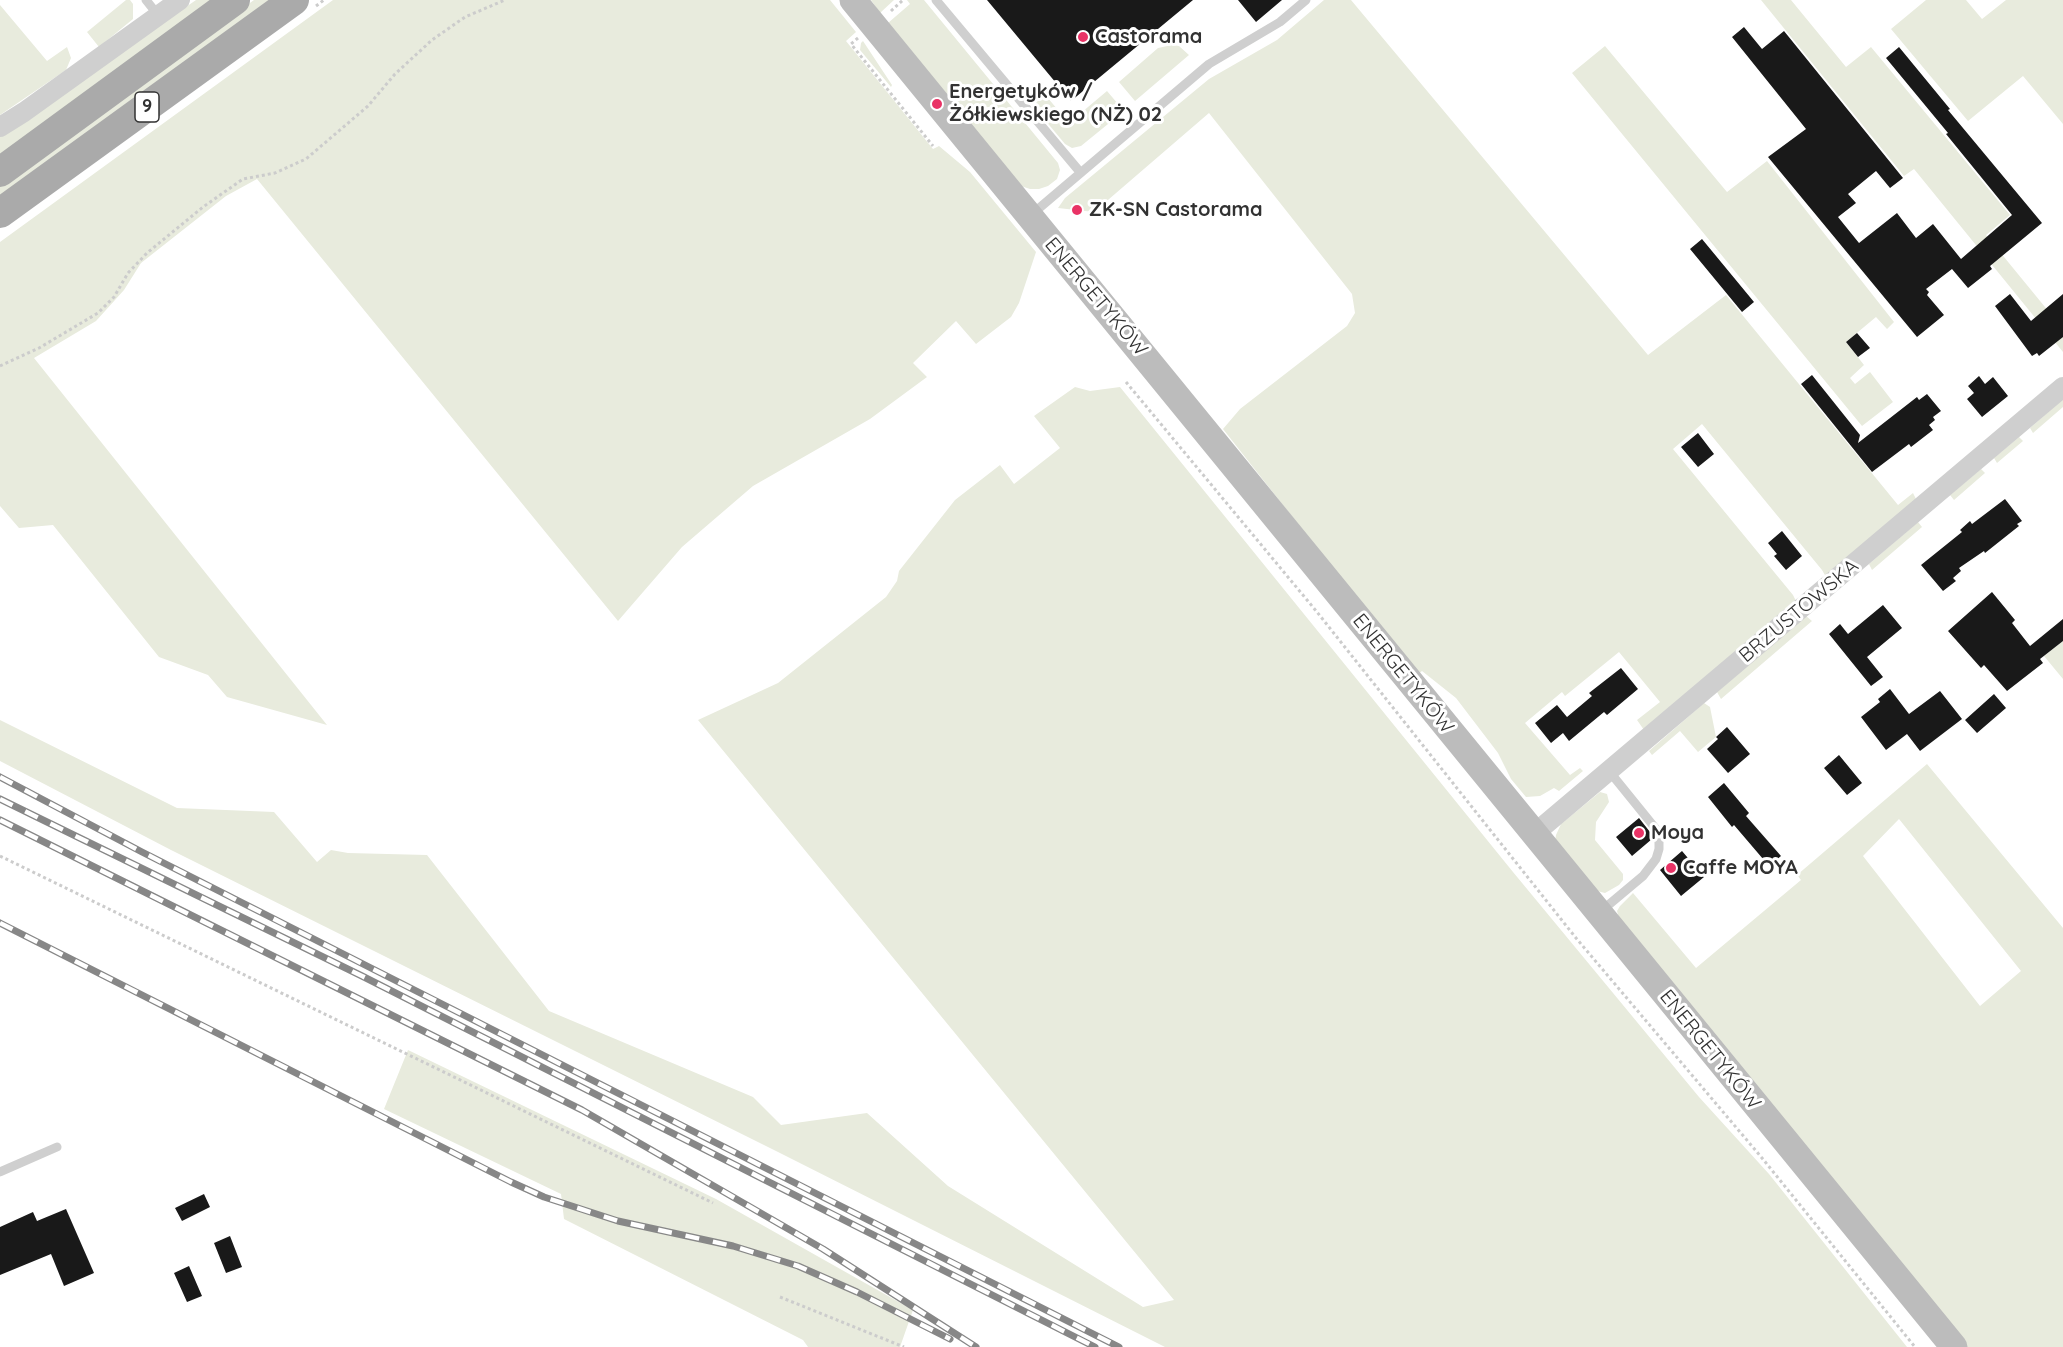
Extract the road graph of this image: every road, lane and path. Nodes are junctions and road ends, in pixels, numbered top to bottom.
1 (180, 0) edge
2 (235, 0) edge
3 (294, 0) edge
4 (505, 0) edge
5 (853, 0) edge
6 (936, 0) edge
7 (1306, 0) edge
8 (152, 8) edge
9 (0, 127) edge
10 (0, 172) edge
11 (1080, 172) junction
12 (0, 213) edge
13 (1029, 216) junction
14 (0, 366) edge
15 (1126, 382) dead end
16 (2063, 387) edge
17 (1609, 771) junction
18 (1534, 834) junction
19 (0, 856) edge
20 (1599, 914) junction
21 (57, 1147) dead end
22 (0, 1172) edge
23 (713, 1203) dead end
24 (780, 1297) dead end
25 (904, 1347) edge
26 (1915, 1347) edge
27 (1954, 1347) edge

1 - 8 street
2 - 10 main road, 9
3 - 12 main road, 9
4 - 14 path
5 - 13 main road, ENERGETYKÓW
6 - 11 lane
7 - 11 lane
8 - 9 street
11 - 13 lane
13 - 18 main road, ENERGETYKÓW
15 - 26 path
16 - 17 street, BRZUSTOWSKA
17 - 18 street, BRZUSTOWSKA
17 - 20 lane
18 - 20 main road, ENERGETYKÓW
19 - 23 path
20 - 27 main road, ENERGETYKÓW
21 - 22 lane
24 - 25 path

